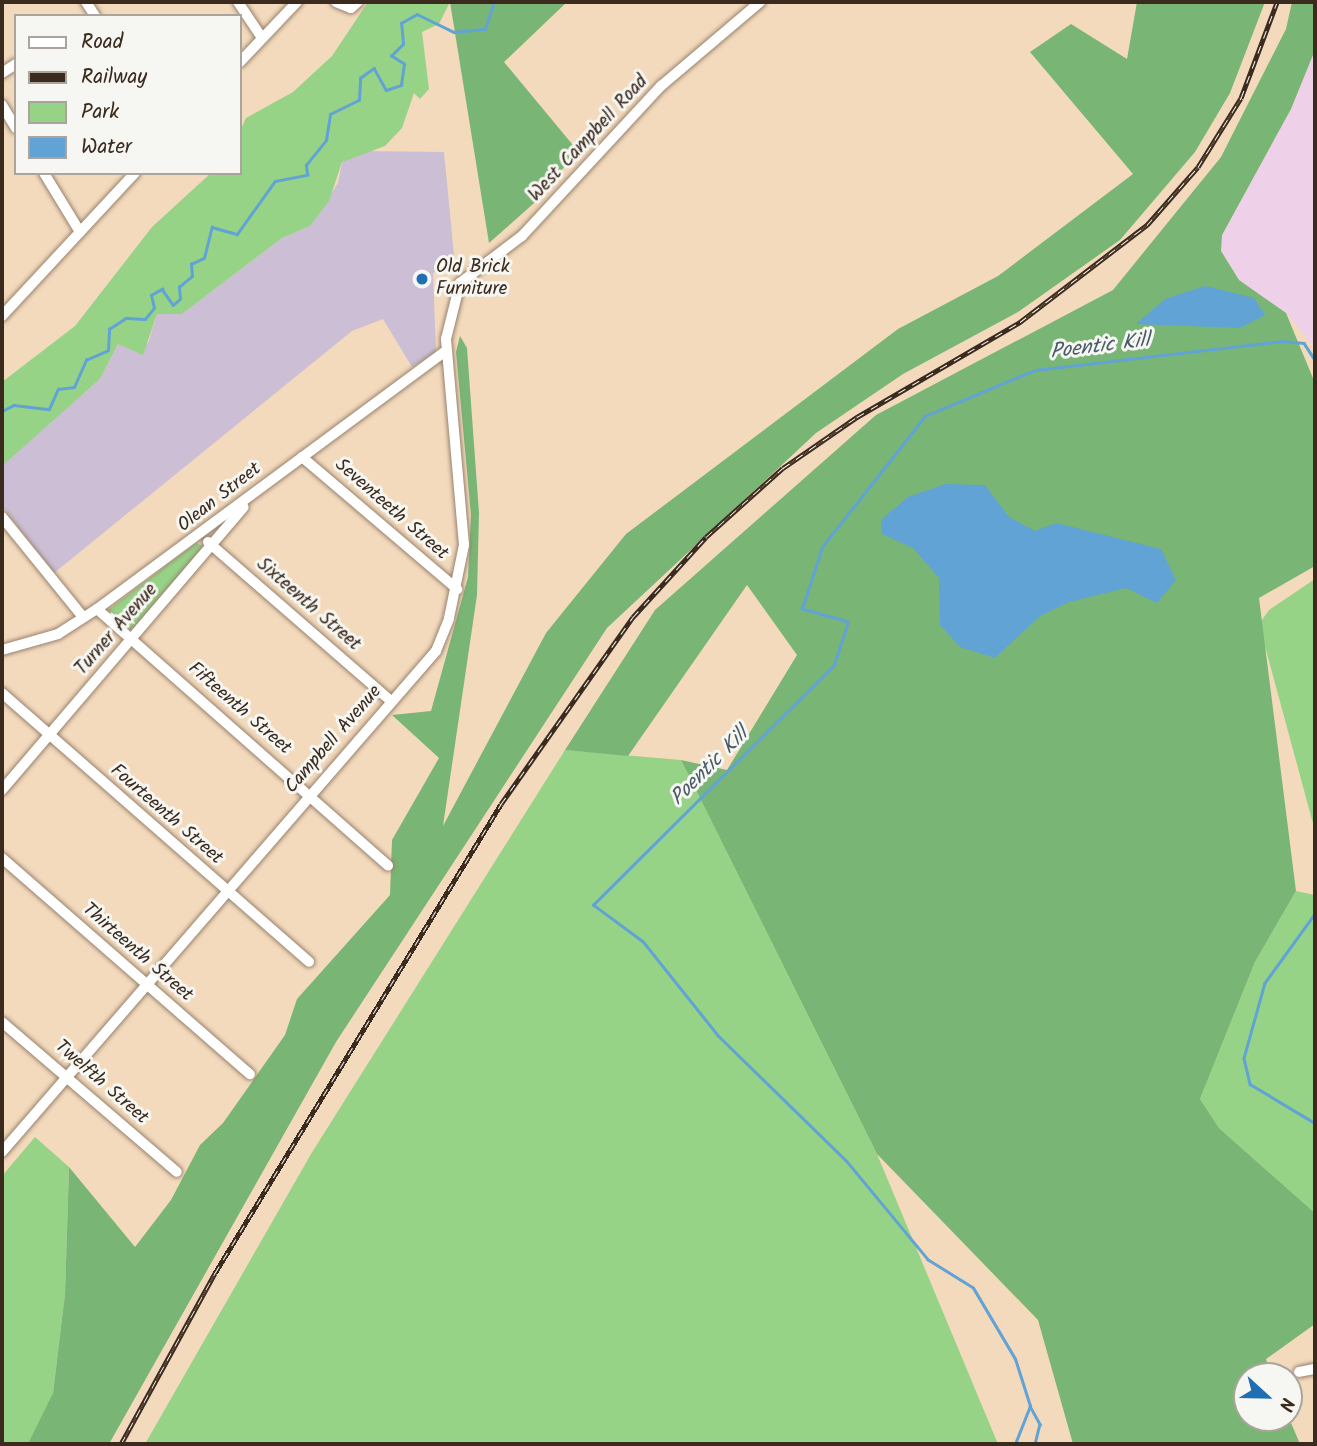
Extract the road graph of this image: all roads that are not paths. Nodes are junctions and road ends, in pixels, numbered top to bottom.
1 (238, 2) edge
2 (297, 2) edge
3 (336, 2) edge
4 (358, 2) edge
5 (760, 2) edge
6 (262, 38) junction
7 (242, 60) edge
8 (2, 105) edge
9 (14, 125) edge
10 (45, 175) edge
11 (133, 175) edge
12 (80, 232) junction
13 (472, 268) joint
14 (2, 316) edge
15 (446, 350) junction
16 (302, 457) junction
17 (257, 491) junction
18 (2, 517) edge
19 (201, 537) junction
20 (213, 546) junction
21 (457, 589) junction
22 (97, 609) junction
23 (83, 617) junction
24 (132, 641) junction
25 (2, 650) edge
26 (2, 693) edge
27 (391, 701) junction
28 (49, 736) junction
29 (2, 790) edge
30 (311, 794) junction
31 (2, 858) edge
32 (388, 866) dead end
33 (228, 891) junction
34 (309, 962) dead end
35 (146, 984) junction
36 (2, 1022) edge
37 (250, 1074) dead end
38 (66, 1076) junction
39 (2, 1152) edge
40 (177, 1172) dead end

1 - 6 street
2 - 6 street
3 - 4 street
5 - 13 street, West Campbell Road
6 - 7 street
8 - 9 street
10 - 12 street
11 - 12 street
12 - 14 street
13 - 15 street, Campbell Avenue
15 - 16 street, Olean Street
15 - 21 street, Campbell Avenue
16 - 17 street, Olean Street
16 - 21 street, Seventeeth Street
17 - 19 street, Olean Street
17 - 20 street, Turner Avenue
18 - 23 street
19 - 20 street, Sixteenth Street
19 - 22 street, Olean Street
20 - 24 street, Turner Avenue
20 - 27 street, Sixteenth Street
21 - 27 street, Campbell Avenue
22 - 23 street, Olean Street
22 - 24 street, Fifteenth Street
23 - 25 street, Olean Street
24 - 28 street, Turner Avenue
24 - 30 street, Fifteenth Street
26 - 28 street, Fourteenth Street
27 - 30 street, Campbell Avenue
28 - 29 street, Turner Avenue
28 - 33 street, Fourteenth Street
30 - 32 street, Fifteenth Street
30 - 33 street, Campbell Avenue
31 - 35 street, Thirteenth Street
33 - 34 street, Fourteenth Street
33 - 35 street, Campbell Avenue
35 - 37 street, Thirteenth Street
35 - 38 street, Campbell Avenue
36 - 38 street, Twelfth Street
38 - 39 street, Campbell Avenue
38 - 40 street, Twelfth Street

